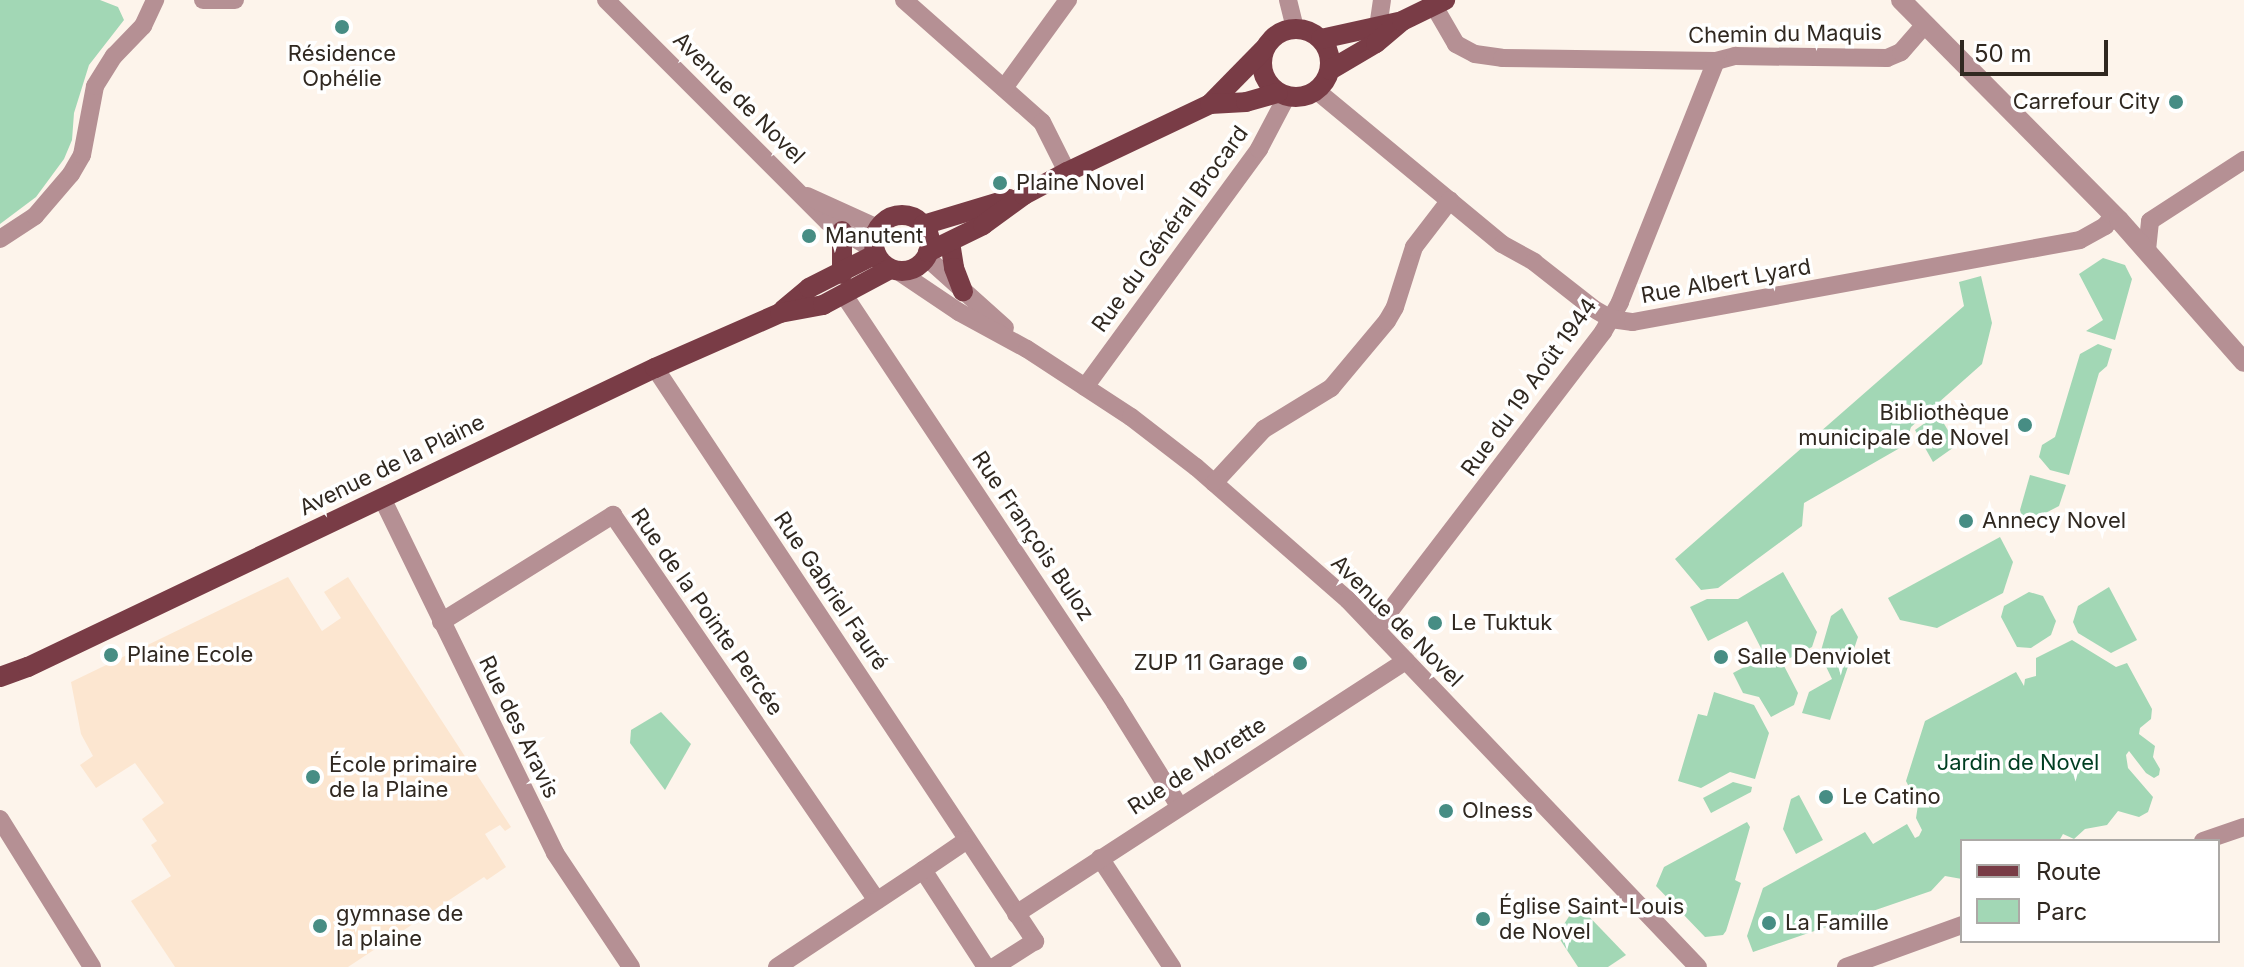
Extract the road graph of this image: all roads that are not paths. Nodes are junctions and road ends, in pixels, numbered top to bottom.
1 (155, 0) edge
2 (203, 0) edge
3 (235, 0) edge
4 (606, 0) edge
5 (904, 0) edge
6 (1068, 0) edge
7 (1288, 0) edge
8 (1382, 0) edge
9 (1901, 0) edge
10 (1440, 3) edge
11 (1925, 24) junction
12 (1295, 29) junction
13 (1376, 34) junction
14 (1321, 39) junction
15 (1265, 48) junction
16 (1716, 61) junction
17 (1330, 70) junction
18 (1004, 88) junction
19 (1317, 91) junction
20 (1282, 94) junction
21 (1210, 104) junction
22 (2244, 160) edge
23 (1067, 172) junction
24 (804, 195) junction
25 (1024, 195) junction
26 (1450, 200) junction
27 (2114, 215) junction
28 (923, 225) junction
29 (878, 228) junction
30 (842, 231) junction
31 (0, 239) edge
32 (950, 242) junction
33 (2147, 250) junction
34 (927, 254) junction
35 (884, 261) junction
36 (842, 274) junction
37 (963, 291) junction
38 (844, 295) junction
39 (780, 313) junction
40 (1611, 319) junction
41 (1027, 349) junction
42 (2244, 362) edge
43 (655, 368) junction
44 (1085, 387) junction
45 (1214, 483) junction
46 (382, 498) junction
47 (441, 622) junction
48 (1376, 629) junction
49 (1406, 661) junction
50 (28, 667) junction
51 (0, 677) edge
52 (0, 693) edge
53 (1179, 806) junction
54 (0, 819) edge
55 (2244, 827) edge
56 (2209, 839) edge
57 (967, 840) junction
58 (1100, 858) junction
59 (923, 870) junction
60 (877, 900) junction
61 (1016, 914) junction
62 (1960, 926) edge
63 (92, 967) edge
64 (631, 967) edge
65 (777, 967) edge
66 (986, 967) edge
67 (994, 967) edge
68 (1172, 967) edge
69 (1698, 967) edge
70 (1846, 967) edge

1 - 31 street
2 - 3 street
4 - 24 street, Avenue de Novel
5 - 18 street
6 - 18 street
7 - 12 street
8 - 13 street
9 - 11 street
10 - 13 main road
10 - 16 street, Chemin du Maquis
11 - 16 street, Chemin du Maquis
11 - 27 street
12 - 14 main road
12 - 15 main road
13 - 14 main road
13 - 17 main road
14 - 17 main road
15 - 20 main road
15 - 21 main road
16 - 40 street, Rue du 19 Août 1944
17 - 19 main road
18 - 23 street
19 - 20 main road
19 - 26 street
20 - 21 main road
20 - 44 street, Rue du Général Brocard
21 - 23 main road
22 - 33 street
23 - 25 main road
24 - 29 street, Avenue de Novel
24 - 30 street, Avenue de Novel
25 - 28 main road
25 - 32 main road
26 - 40 street
26 - 45 street
27 - 33 street
27 - 40 street, Rue Albert Lyard
28 - 29 main road
28 - 34 main road
29 - 35 main road
30 - 35 street, Avenue de Novel
30 - 36 main road
32 - 34 main road
32 - 37 main road
33 - 42 street
34 - 35 main road
34 - 37 street, Avenue de Novel
35 - 36 main road, Avenue de la Plaine
35 - 38 main road, Avenue de la Plaine
35 - 41 street, Avenue de Novel
36 - 39 main road, Avenue de la Plaine
37 - 41 street, Avenue de Novel
38 - 39 main road, Avenue de la Plaine
38 - 53 street, Rue François Buloz
39 - 43 main road, Avenue de la Plaine
40 - 48 street, Rue du 19 Août 1944
41 - 44 street, Avenue de Novel
43 - 46 main road, Avenue de la Plaine
43 - 57 street, Rue Gabriel Fauré
44 - 45 street, Avenue de Novel
45 - 48 street, Avenue de Novel
46 - 47 street, Rue des Aravis
46 - 50 main road, Avenue de la Plaine
47 - 60 street, Rue de la Pointe Percée
47 - 64 street, Rue des Aravis
48 - 49 street, Avenue de Novel
49 - 53 street, Rue de Morette
49 - 69 street, Avenue de Novel
50 - 51 main road, Avenue de la Plaine
50 - 52 main road, Avenue de la Plaine
53 - 58 street, Rue de Morette
54 - 63 street
55 - 56 street
57 - 59 street
57 - 61 street
58 - 61 street, Rue de Morette
58 - 68 street
59 - 60 street
59 - 66 street
60 - 65 street
61 - 67 street
62 - 70 street

